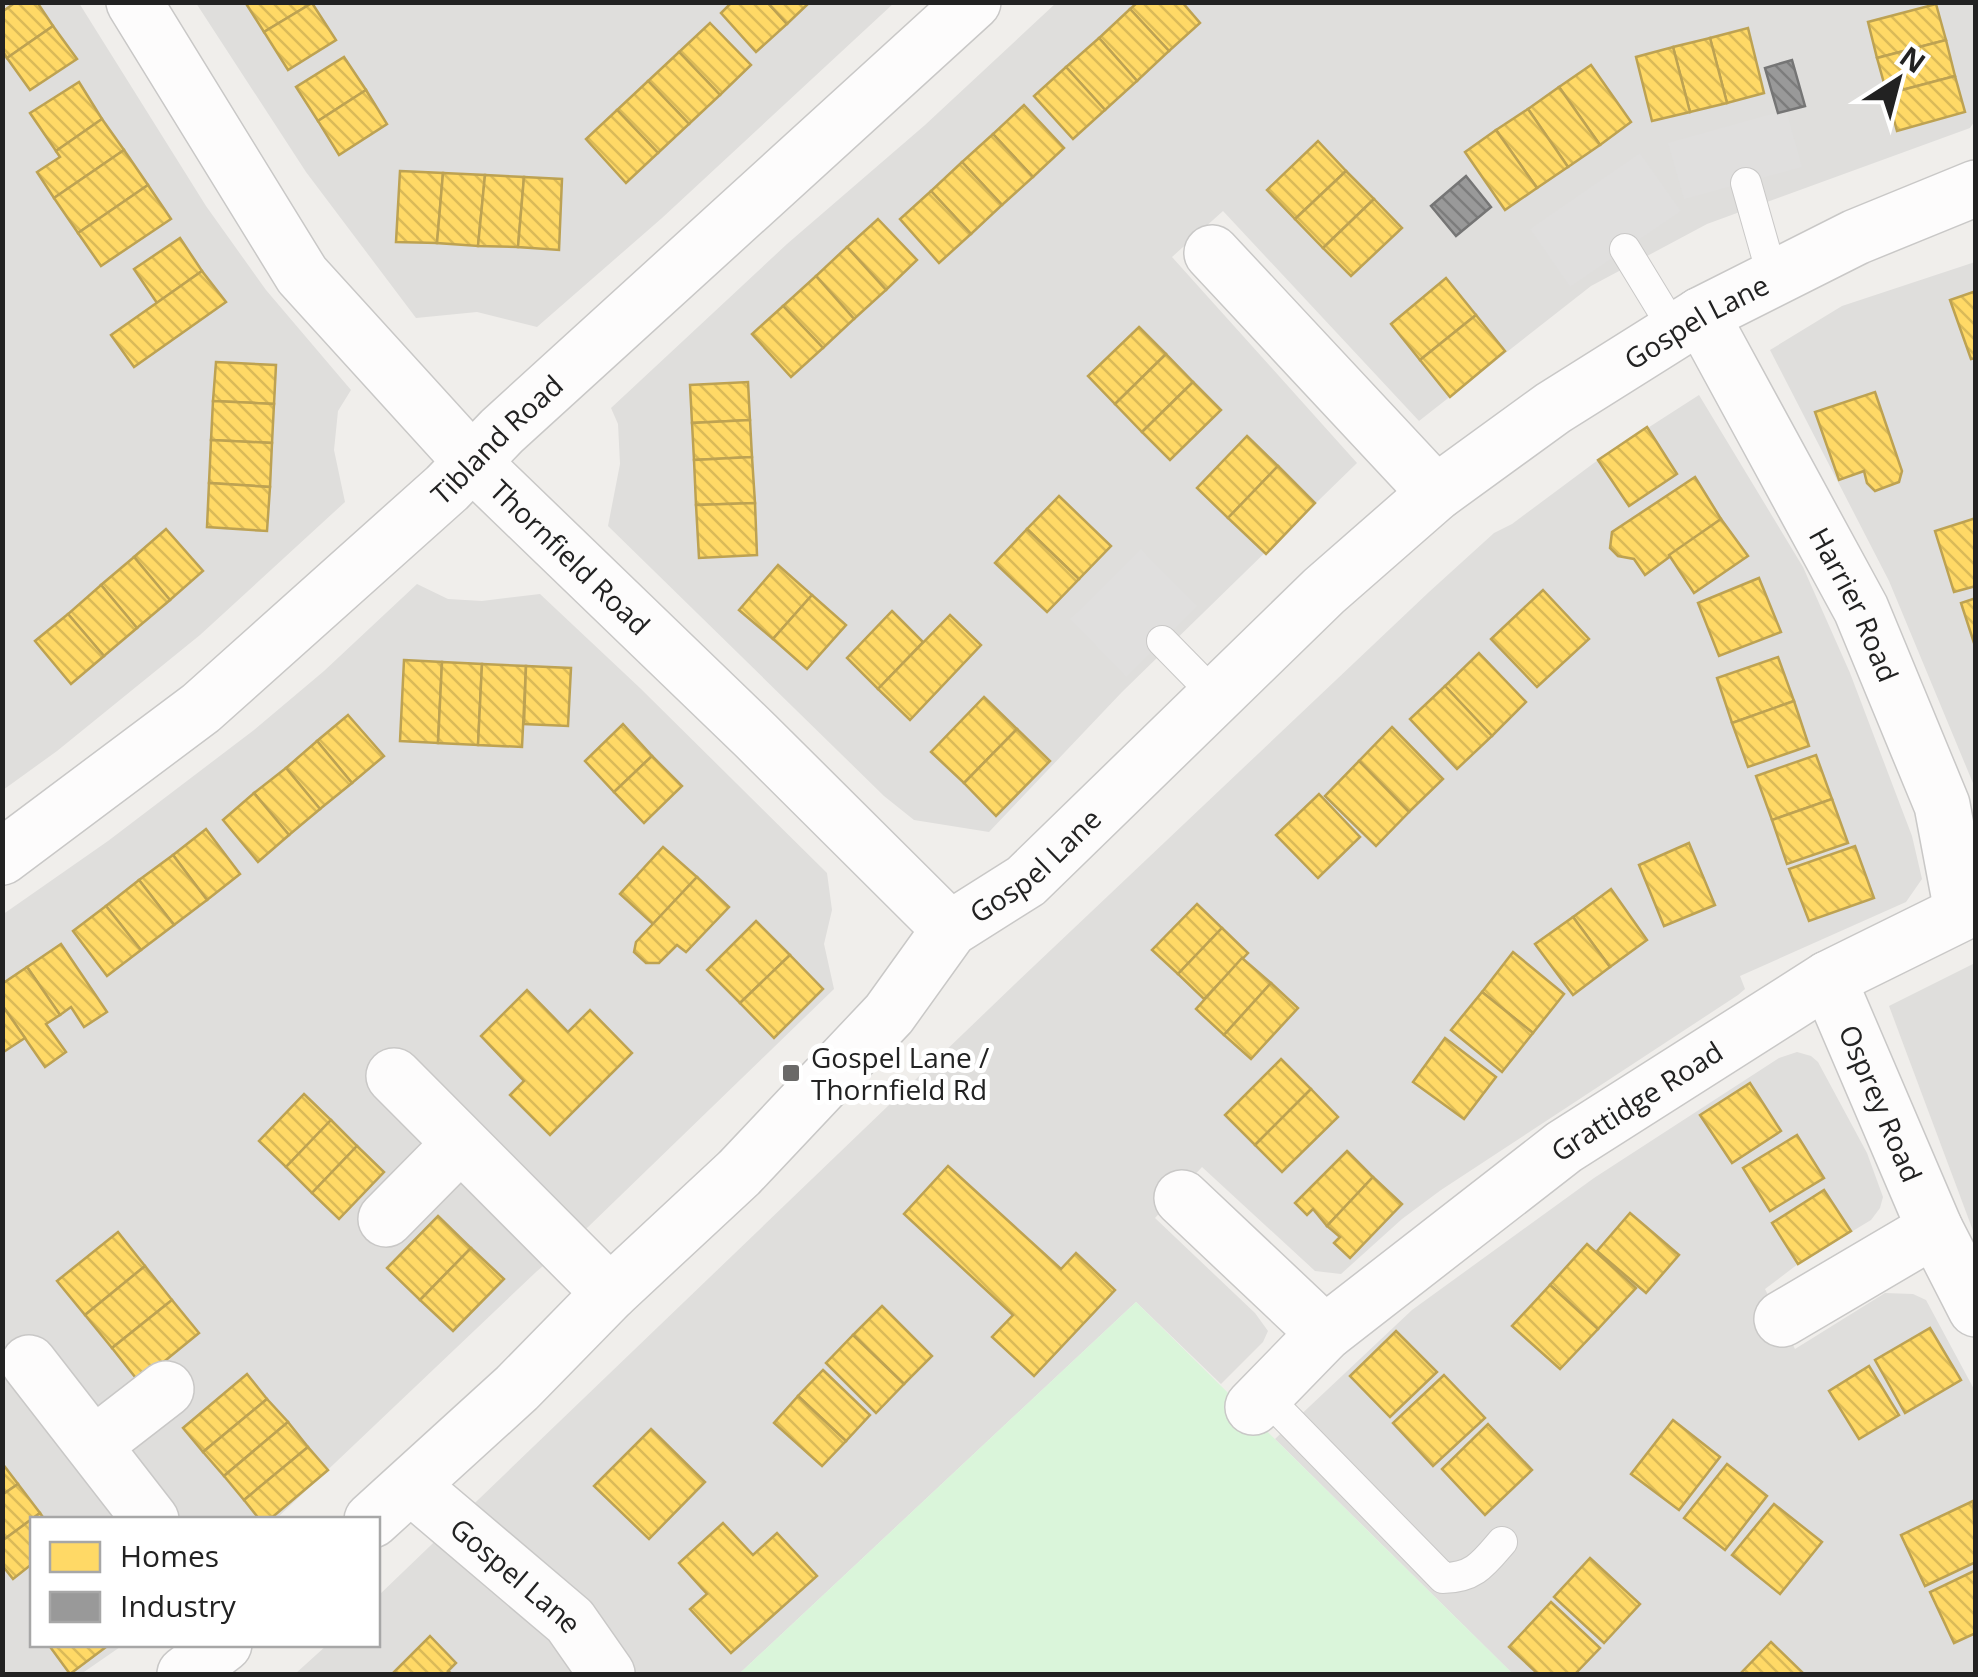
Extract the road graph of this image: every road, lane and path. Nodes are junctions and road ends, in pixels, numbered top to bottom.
1 (134, 2) edge
2 (973, 2) edge
3 (1746, 183) dead end
4 (1976, 188) edge
5 (1625, 249) dead end
6 (1212, 253) dead end
7 (1773, 278) junction
8 (1688, 323) junction
9 (473, 463) junction
10 (1436, 493) junction
11 (1162, 641) dead end
12 (1216, 696) junction
13 (2, 857) edge
14 (1969, 909) edge
15 (950, 929) junction
16 (1828, 979) junction
17 (394, 1076) dead end
18 (460, 1144) junction
19 (1182, 1198) dead end
20 (386, 1219) dead end
21 (1935, 1229) junction
22 (610, 1293) junction
23 (1976, 1309) edge
24 (1782, 1319) dead end
25 (1325, 1332) junction
26 (29, 1363) dead end
27 (166, 1389) dead end
28 (1259, 1401) joint
29 (95, 1444) junction
30 (392, 1503) edge
31 (149, 1517) edge
32 (1502, 1542) dead end
33 (220, 1647) edge
34 (186, 1674) edge
35 (607, 1674) edge

1 - 9 street, Thornfield Road
2 - 9 street, Tibland Road
3 - 7 lane
4 - 7 street, Gospel Lane
5 - 8 lane
6 - 10 street
7 - 8 street, Gospel Lane
8 - 10 street, Gospel Lane
8 - 14 street, Harrier Road
9 - 13 street, Tibland Road
9 - 15 street, Thornfield Road
10 - 12 street, Gospel Lane
11 - 12 lane
12 - 15 street, Gospel Lane
14 - 16 street, Grattidge Road
15 - 22 street, Gospel Lane
16 - 21 street, Osprey Road
16 - 25 street, Grattidge Road
17 - 18 street
18 - 20 street
18 - 22 street
19 - 25 street
21 - 23 street, Osprey Road
21 - 24 street
22 - 30 street, Gospel Lane
25 - 28 street, Grattidge Road
26 - 29 street
27 - 29 street
28 - 32 lane
29 - 31 street
30 - 35 street, Gospel Lane
33 - 34 street

